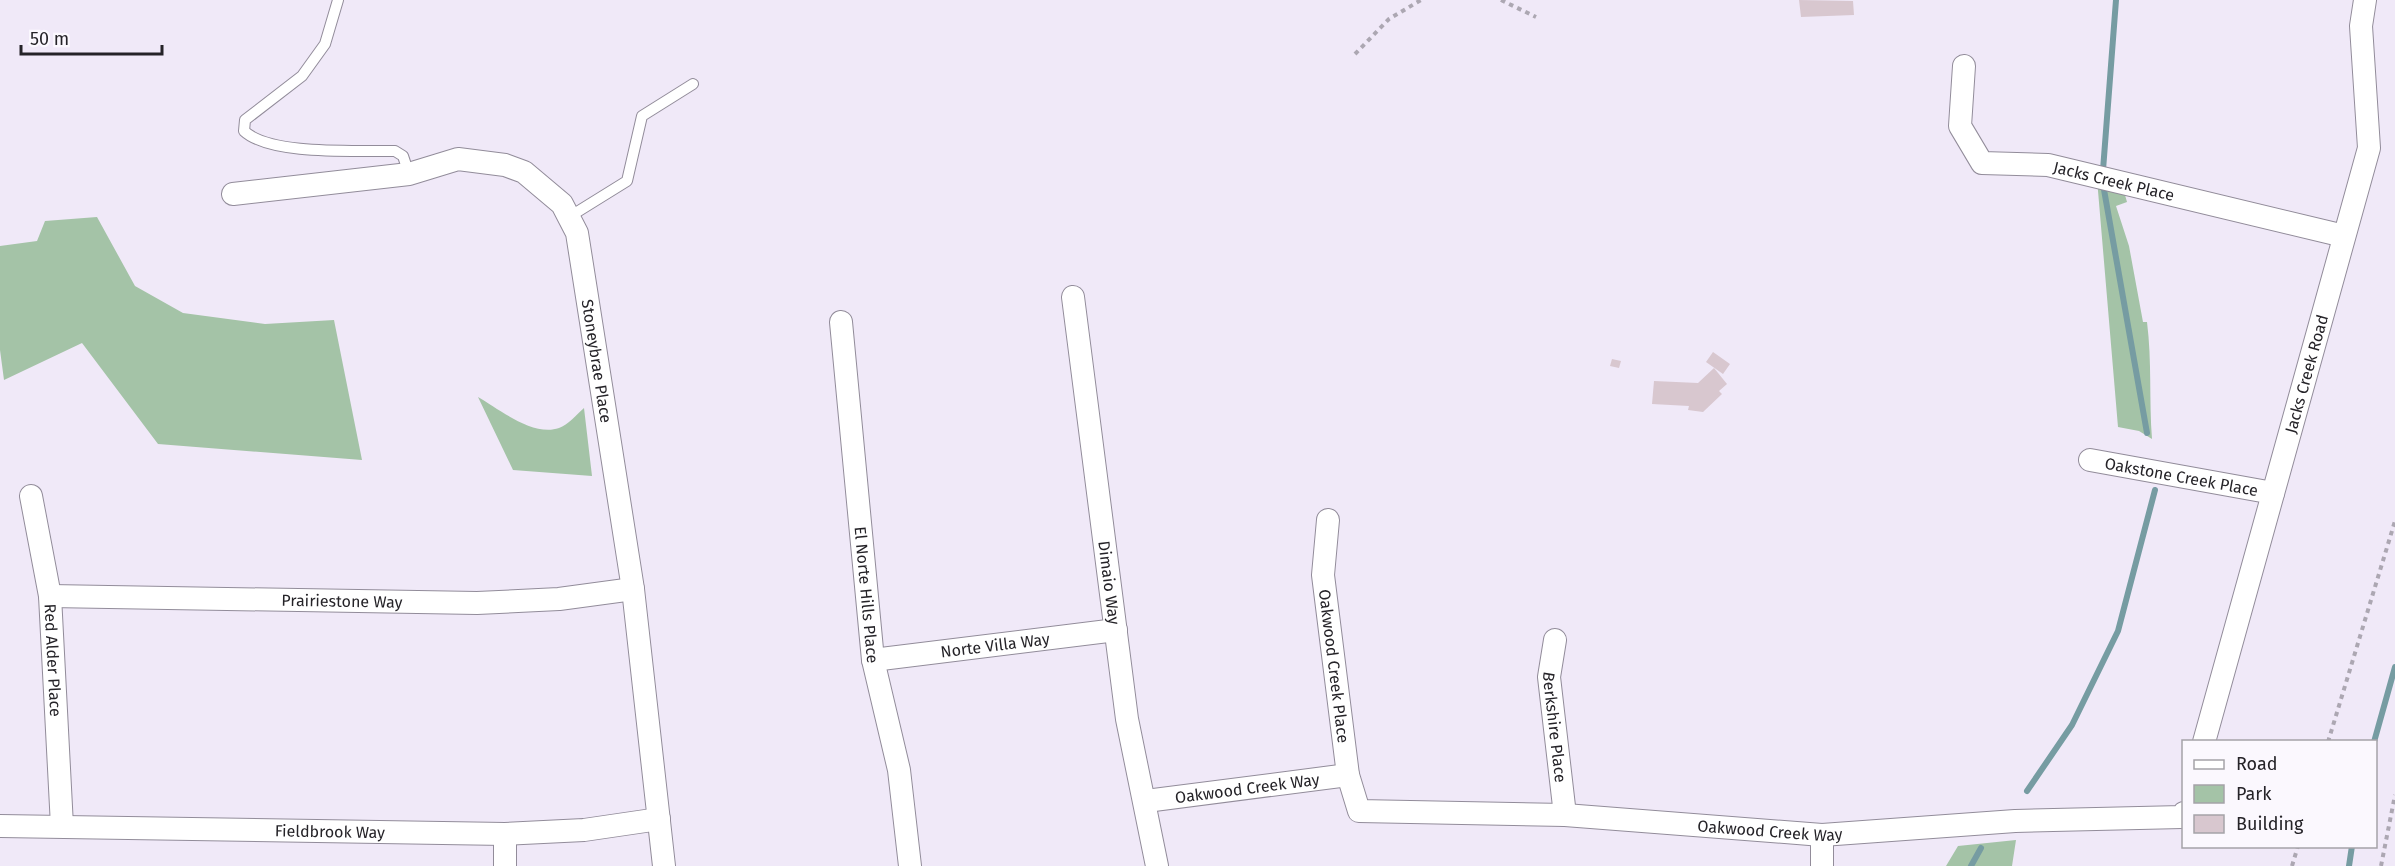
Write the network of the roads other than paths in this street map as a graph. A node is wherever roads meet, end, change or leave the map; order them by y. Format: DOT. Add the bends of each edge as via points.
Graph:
graph roads {
  1 [pos="338,0"];
  2 [pos="2365,0"];
  3 [pos="1964,66"];
  4 [pos="693,84"];
  5 [pos="409,174"];
  6 [pos="233,194"];
  7 [pos="569,217"];
  8 [pos="2344,236"];
  9 [pos="1073,297"];
  10 [pos="841,322"];
  11 [pos="2090,460"];
  12 [pos="2273,493"];
  13 [pos="31,496"];
  14 [pos="1328,520"];
  15 [pos="633,589"];
  16 [pos="50,596"];
  17 [pos="1116,630"];
  18 [pos="1555,640"];
  19 [pos="873,660"];
  20 [pos="2204,740"];
  21 [pos="1348,775"];
  22 [pos="1146,801"];
  23 [pos="1359,811"];
  24 [pos="1565,814"];
  25 [pos="2182,815"];
  26 [pos="659,819"];
  27 [pos="0,826"];
  28 [pos="62,826"];
  29 [pos="505,834"];
  30 [pos="1822,835"];
  31 [pos="505,866"];
  32 [pos="664,866"];
  33 [pos="910,866"];
  34 [pos="1157,866"];
  35 [pos="1822,866"];
  1 -- 5 [label="lane" via="325,44 302,76 244,120 244,131 283,146 395,151 403,156"];
  2 -- 8 [label="street, Jacks Creek Road" via="2361,26 2369,148"];
  3 -- 8 [label="street, Jacks Creek Place" via="1960,126 1982,163 2048,165"];
  4 -- 7 [label="lane" via="642,116 627,181"];
  5 -- 6 [label="street, Stoneybrae Place"];
  5 -- 7 [label="street, Stoneybrae Place" via="458,159 505,165 524,172 562,204"];
  7 -- 15 [label="street, Stoneybrae Place" via="577,233"];
  8 -- 12 [label="street, Jacks Creek Road"];
  9 -- 17 [label="street, Dimaio Way"];
  10 -- 19 [label="street, El Norte Hills Place"];
  11 -- 12 [label="street, Oakstone Creek Place"];
  12 -- 20 [label="street, Jacks Creek Road"];
  13 -- 16 [label="street, Red Alder Place"];
  14 -- 21 [label="street, Oakwood Creek Place" via="1323,575"];
  15 -- 16 [label="street, Prairiestone Way" via="559,599 477,603"];
  15 -- 26 [label="street, Stoneybrae Place"];
  16 -- 28 [label="street, Red Alder Place"];
  17 -- 19 [label="street, Norte Villa Way"];
  17 -- 22 [label="street, Dimaio Way" via="1127,719"];
  18 -- 24 [label="street, Berkshire Place" via="1549,677"];
  19 -- 33 [label="street, El Norte Hills Place" via="899,770"];
  21 -- 22 [label="street, Oakwood Creek Way"];
  21 -- 23 [label="street, Oakwood Creek Place"];
  22 -- 34 [label="street, Dimaio Way"];
  23 -- 24 [label="street, Oakwood Creek Way"];
  24 -- 30 [label="street, Oakwood Creek Way"];
  25 -- 30 [label="street, Oakwood Creek Way" via="2015,821"];
  26 -- 29 [label="street, Fieldbrook Way" via="584,830"];
  26 -- 32 [label="street, Stoneybrae Place"];
  27 -- 28 [label="street, Fieldbrook Way"];
  28 -- 29 [label="street, Fieldbrook Way"];
  29 -- 31 [label="street"];
  30 -- 35 [label="street"];
}
